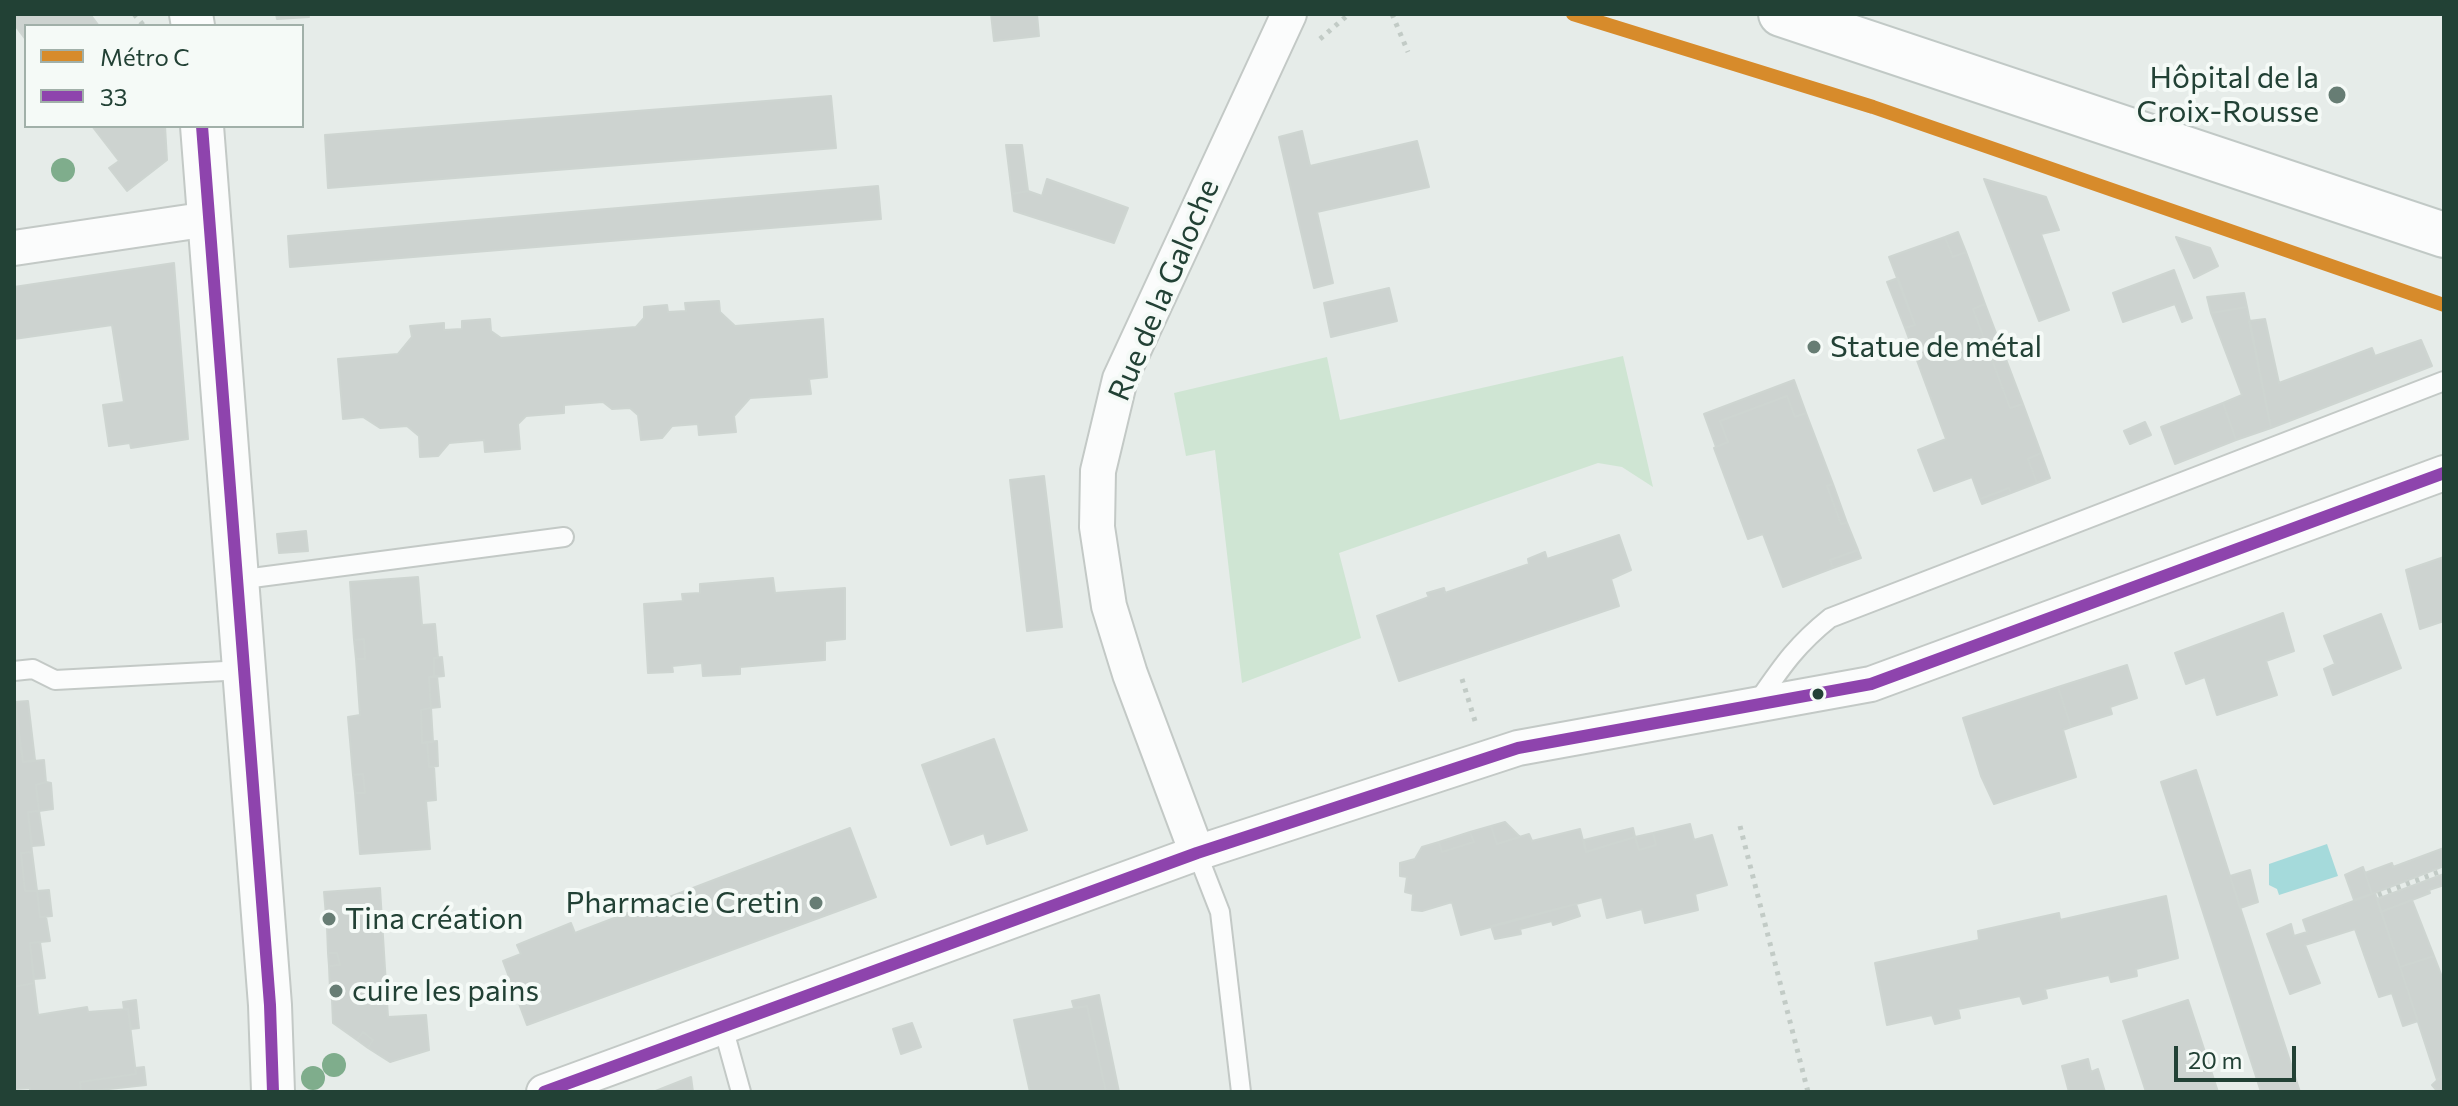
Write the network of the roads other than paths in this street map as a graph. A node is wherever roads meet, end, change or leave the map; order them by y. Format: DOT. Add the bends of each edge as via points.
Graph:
graph roads {
  1 [pos="1289,14"];
  2 [pos="1781,14"];
  3 [pos="202,128"];
  4 [pos="209,219"];
  5 [pos="2444,235"];
  6 [pos="14,248"];
  7 [pos="2444,381"];
  8 [pos="2444,473"];
  9 [pos="564,537"];
  10 [pos="237,580"];
  11 [pos="244,670"];
  12 [pos="14,671"];
  13 [pos="1755,705"];
  14 [pos="1197,853"];
  15 [pos="723,1027"];
  16 [pos="273,1092"];
  17 [pos="544,1092"];
  18 [pos="741,1092"];
  19 [pos="1241,1092"];
  1 -- 14 [label="street, Rue de la Galoche" via="1120,379 1098,471 1097,527 1109,606"];
  2 -- 5 [label="main road"];
  3 -- 4 [label="street"];
  4 -- 6 [label="street"];
  4 -- 10 [label="street"];
  7 -- 13 [label="lane" via="1830,618 1802,641"];
  8 -- 13 [label="street" via="1871,684"];
  9 -- 10 [label="lane"];
  10 -- 11 [label="street"];
  11 -- 12 [label="lane" via="55,680 33,669"];
  11 -- 16 [label="street"];
  13 -- 14 [label="street" via="1518,748"];
  14 -- 15 [label="street"];
  14 -- 19 [label="lane" via="1220,912"];
  15 -- 17 [label="street"];
  15 -- 18 [label="lane"];
}
